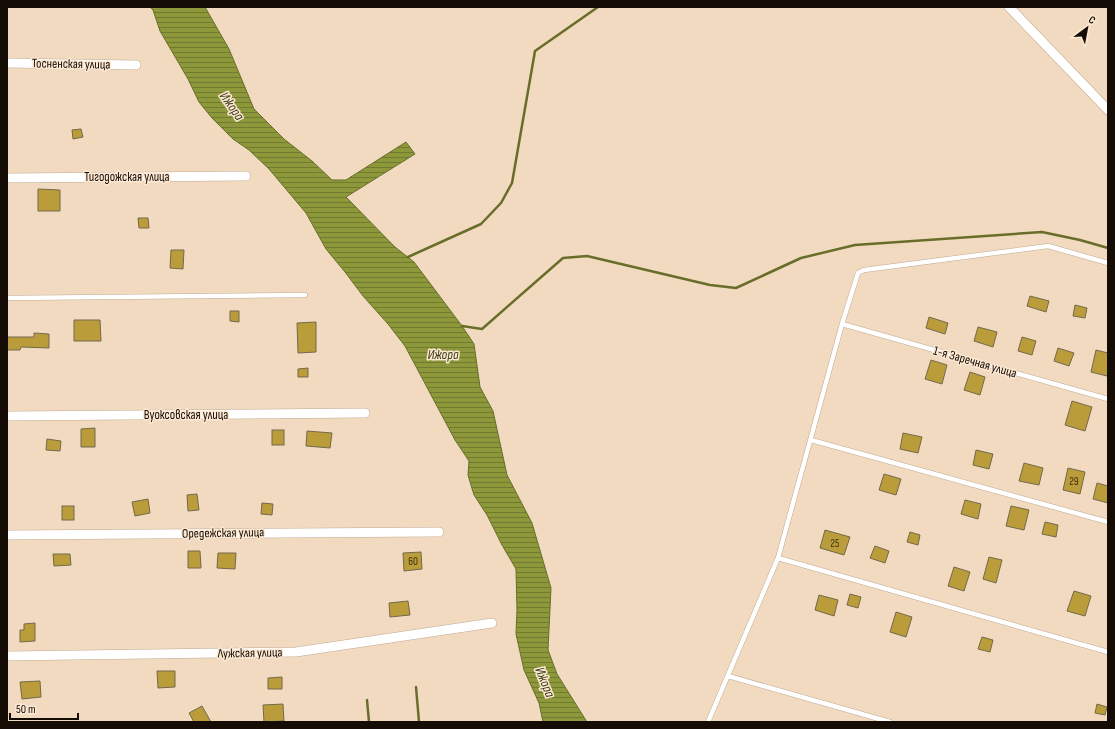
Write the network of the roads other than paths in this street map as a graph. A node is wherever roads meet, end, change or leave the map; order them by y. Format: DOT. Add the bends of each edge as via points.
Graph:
graph roads {
  1 [pos="1009,7"];
  2 [pos="7,63"];
  3 [pos="136,65"];
  4 [pos="1108,110"];
  5 [pos="246,176"];
  6 [pos="7,178"];
  7 [pos="1108,263"];
  8 [pos="305,295"];
  9 [pos="7,298"];
  10 [pos="842,324"];
  11 [pos="1108,399"];
  12 [pos="365,413"];
  13 [pos="7,416"];
  14 [pos="811,440"];
  15 [pos="1108,522"];
  16 [pos="439,532"];
  17 [pos="7,535"];
  18 [pos="778,558"];
  19 [pos="492,624"];
  20 [pos="1108,652"];
  21 [pos="7,656"];
  22 [pos="728,676"];
  23 [pos="708,722"];
  24 [pos="890,722"];
  1 -- 4 [label="street"];
  2 -- 3 [label="street, Тосненская улица"];
  5 -- 6 [label="street, Тигодожская улица"];
  7 -- 10 [label="lane" via="1048,246 864,270 858,273"];
  8 -- 9 [label="lane"];
  10 -- 11 [label="lane, 1-я Заречная улица"];
  10 -- 14 [label="lane"];
  12 -- 13 [label="street, Вуоксовская улица"];
  14 -- 15 [label="lane"];
  14 -- 18 [label="lane"];
  16 -- 17 [label="street, Оредежская улица"];
  18 -- 20 [label="lane"];
  18 -- 22 [label="lane"];
  19 -- 21 [label="street, Лужская улица" via="296,652"];
  22 -- 23 [label="lane"];
  22 -- 24 [label="lane"];
}
